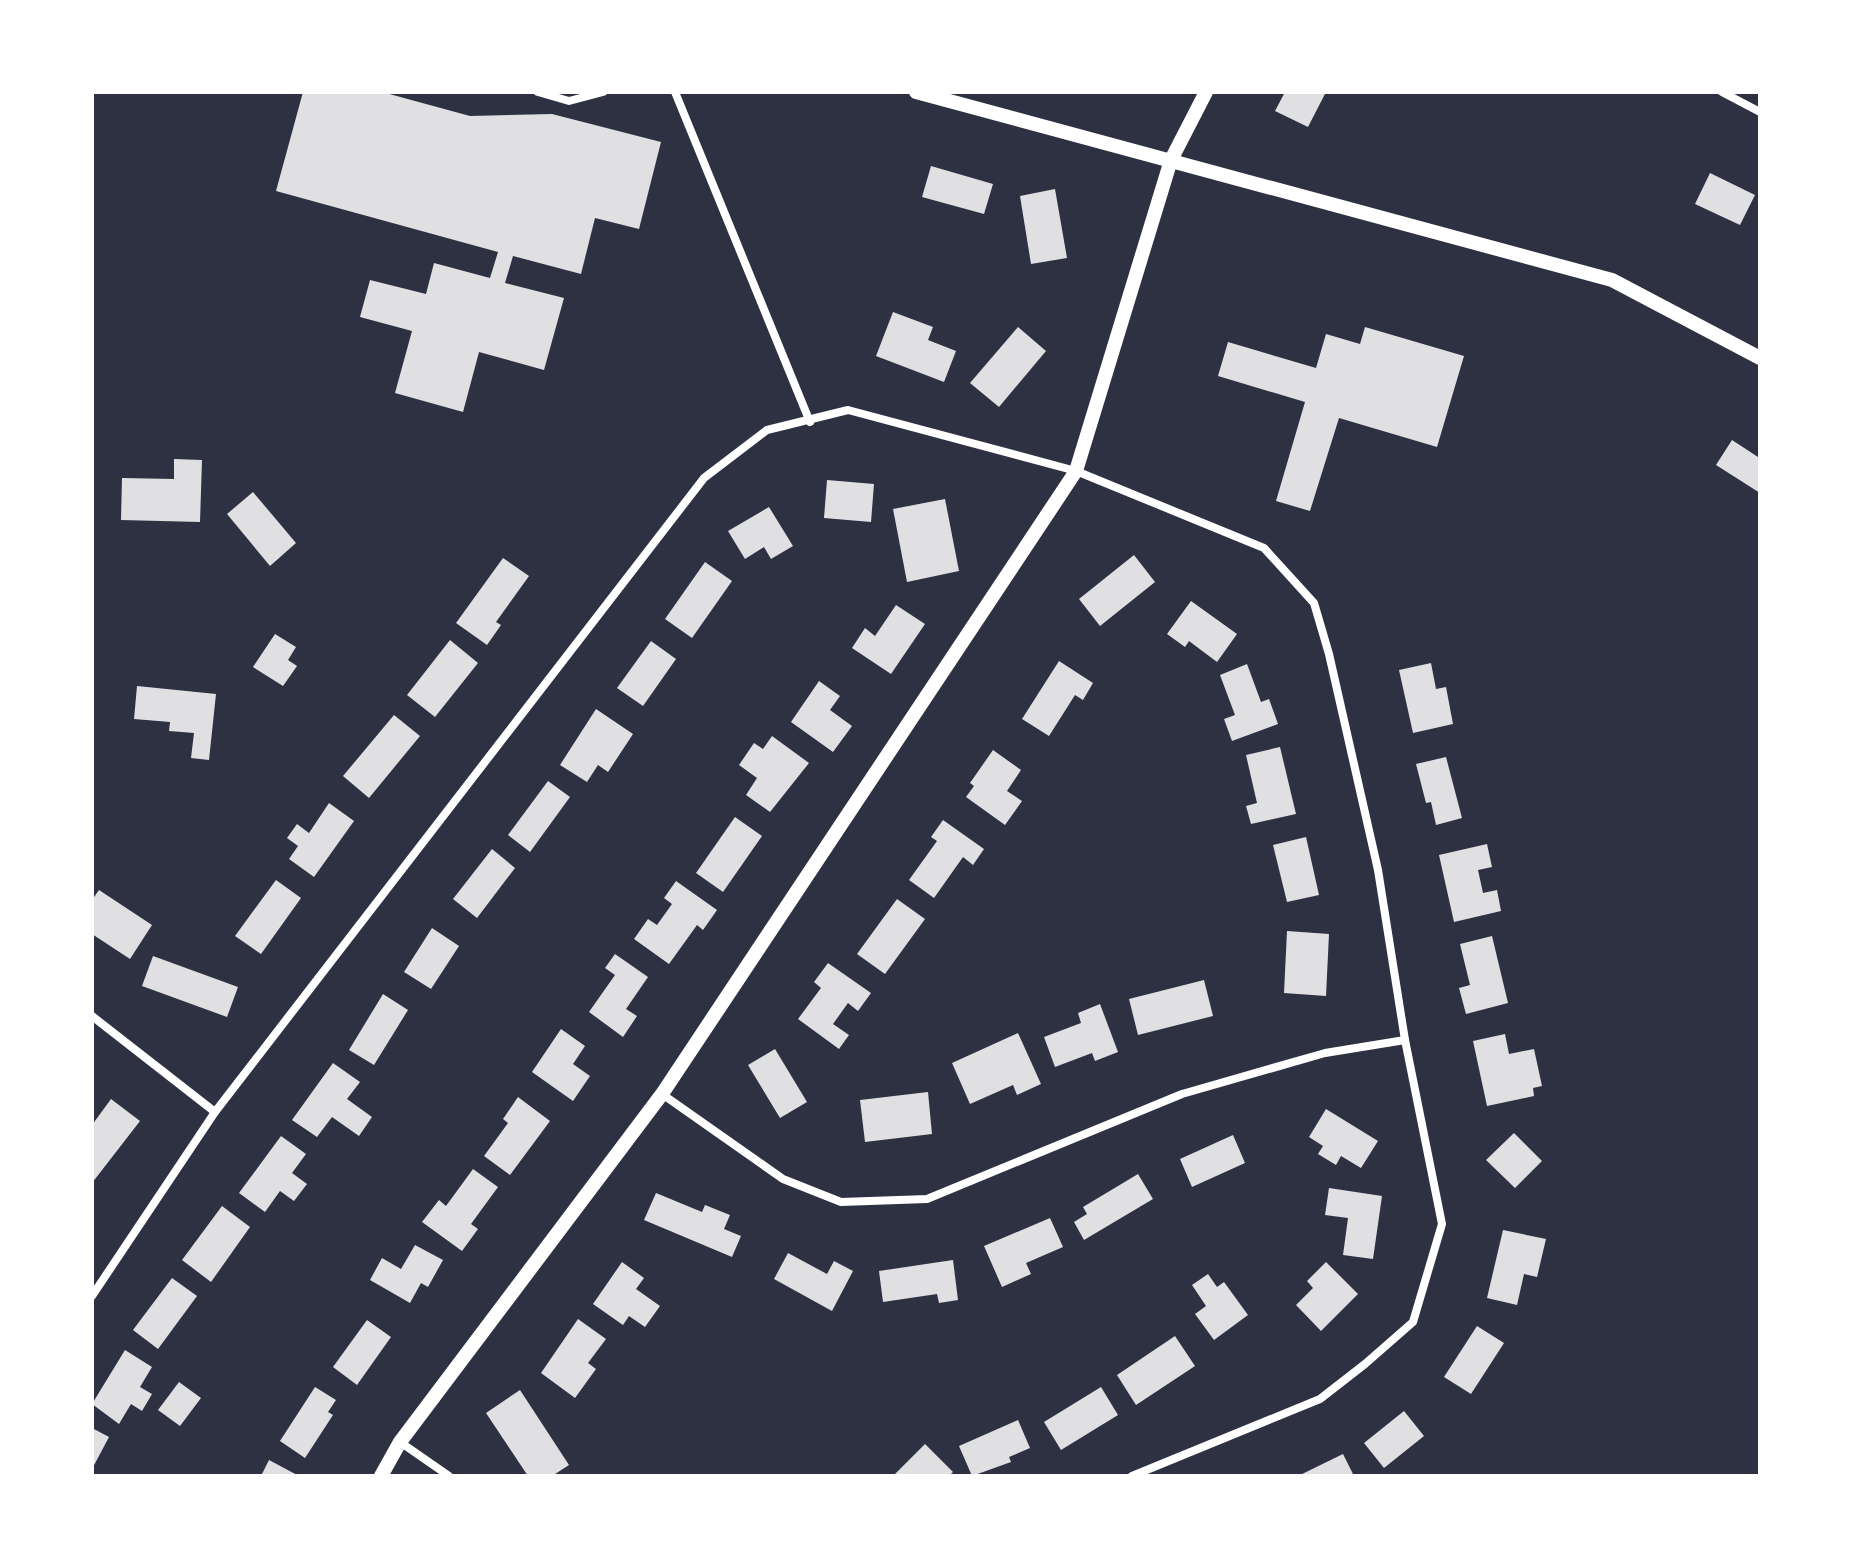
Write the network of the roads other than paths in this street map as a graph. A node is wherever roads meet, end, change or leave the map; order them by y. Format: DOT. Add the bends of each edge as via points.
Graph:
graph roads {
  1 [pos="538,92"];
  2 [pos="603,92"];
  3 [pos="675,92"];
  4 [pos="916,92"];
  5 [pos="1206,92"];
  6 [pos="1722,92"];
  7 [pos="1760,112"];
  8 [pos="1171,160"];
  9 [pos="1760,358"];
  10 [pos="810,422"];
  11 [pos="1076,471"];
  12 [pos="92,1016"];
  13 [pos="1405,1040"];
  14 [pos="662,1094"];
  15 [pos="215,1112"];
  16 [pos="92,1296"];
  17 [pos="400,1442"];
  18 [pos="381,1476"];
  19 [pos="449,1476"];
  20 [pos="1132,1476"];
  1 -- 2 [label="street" via="569,101"];
  3 -- 10 [label="street"];
  4 -- 8 [label="street"];
  5 -- 8 [label="street"];
  6 -- 7 [label="street"];
  8 -- 9 [label="street" via="1612,280"];
  8 -- 11 [label="street"];
  10 -- 11 [label="street" via="848,410"];
  10 -- 15 [label="street" via="767,430 704,478"];
  11 -- 13 [label="street" via="1264,548 1314,603 1378,870"];
  11 -- 14 [label="street"];
  12 -- 15 [label="street"];
  13 -- 14 [label="street" via="1325,1053 1182,1094 927,1199 841,1202 783,1179"];
  13 -- 20 [label="street" via="1442,1224 1413,1322 1320,1399"];
  14 -- 17 [label="street"];
  15 -- 16 [label="street"];
  17 -- 18 [label="street"];
  17 -- 19 [label="street"];
}
